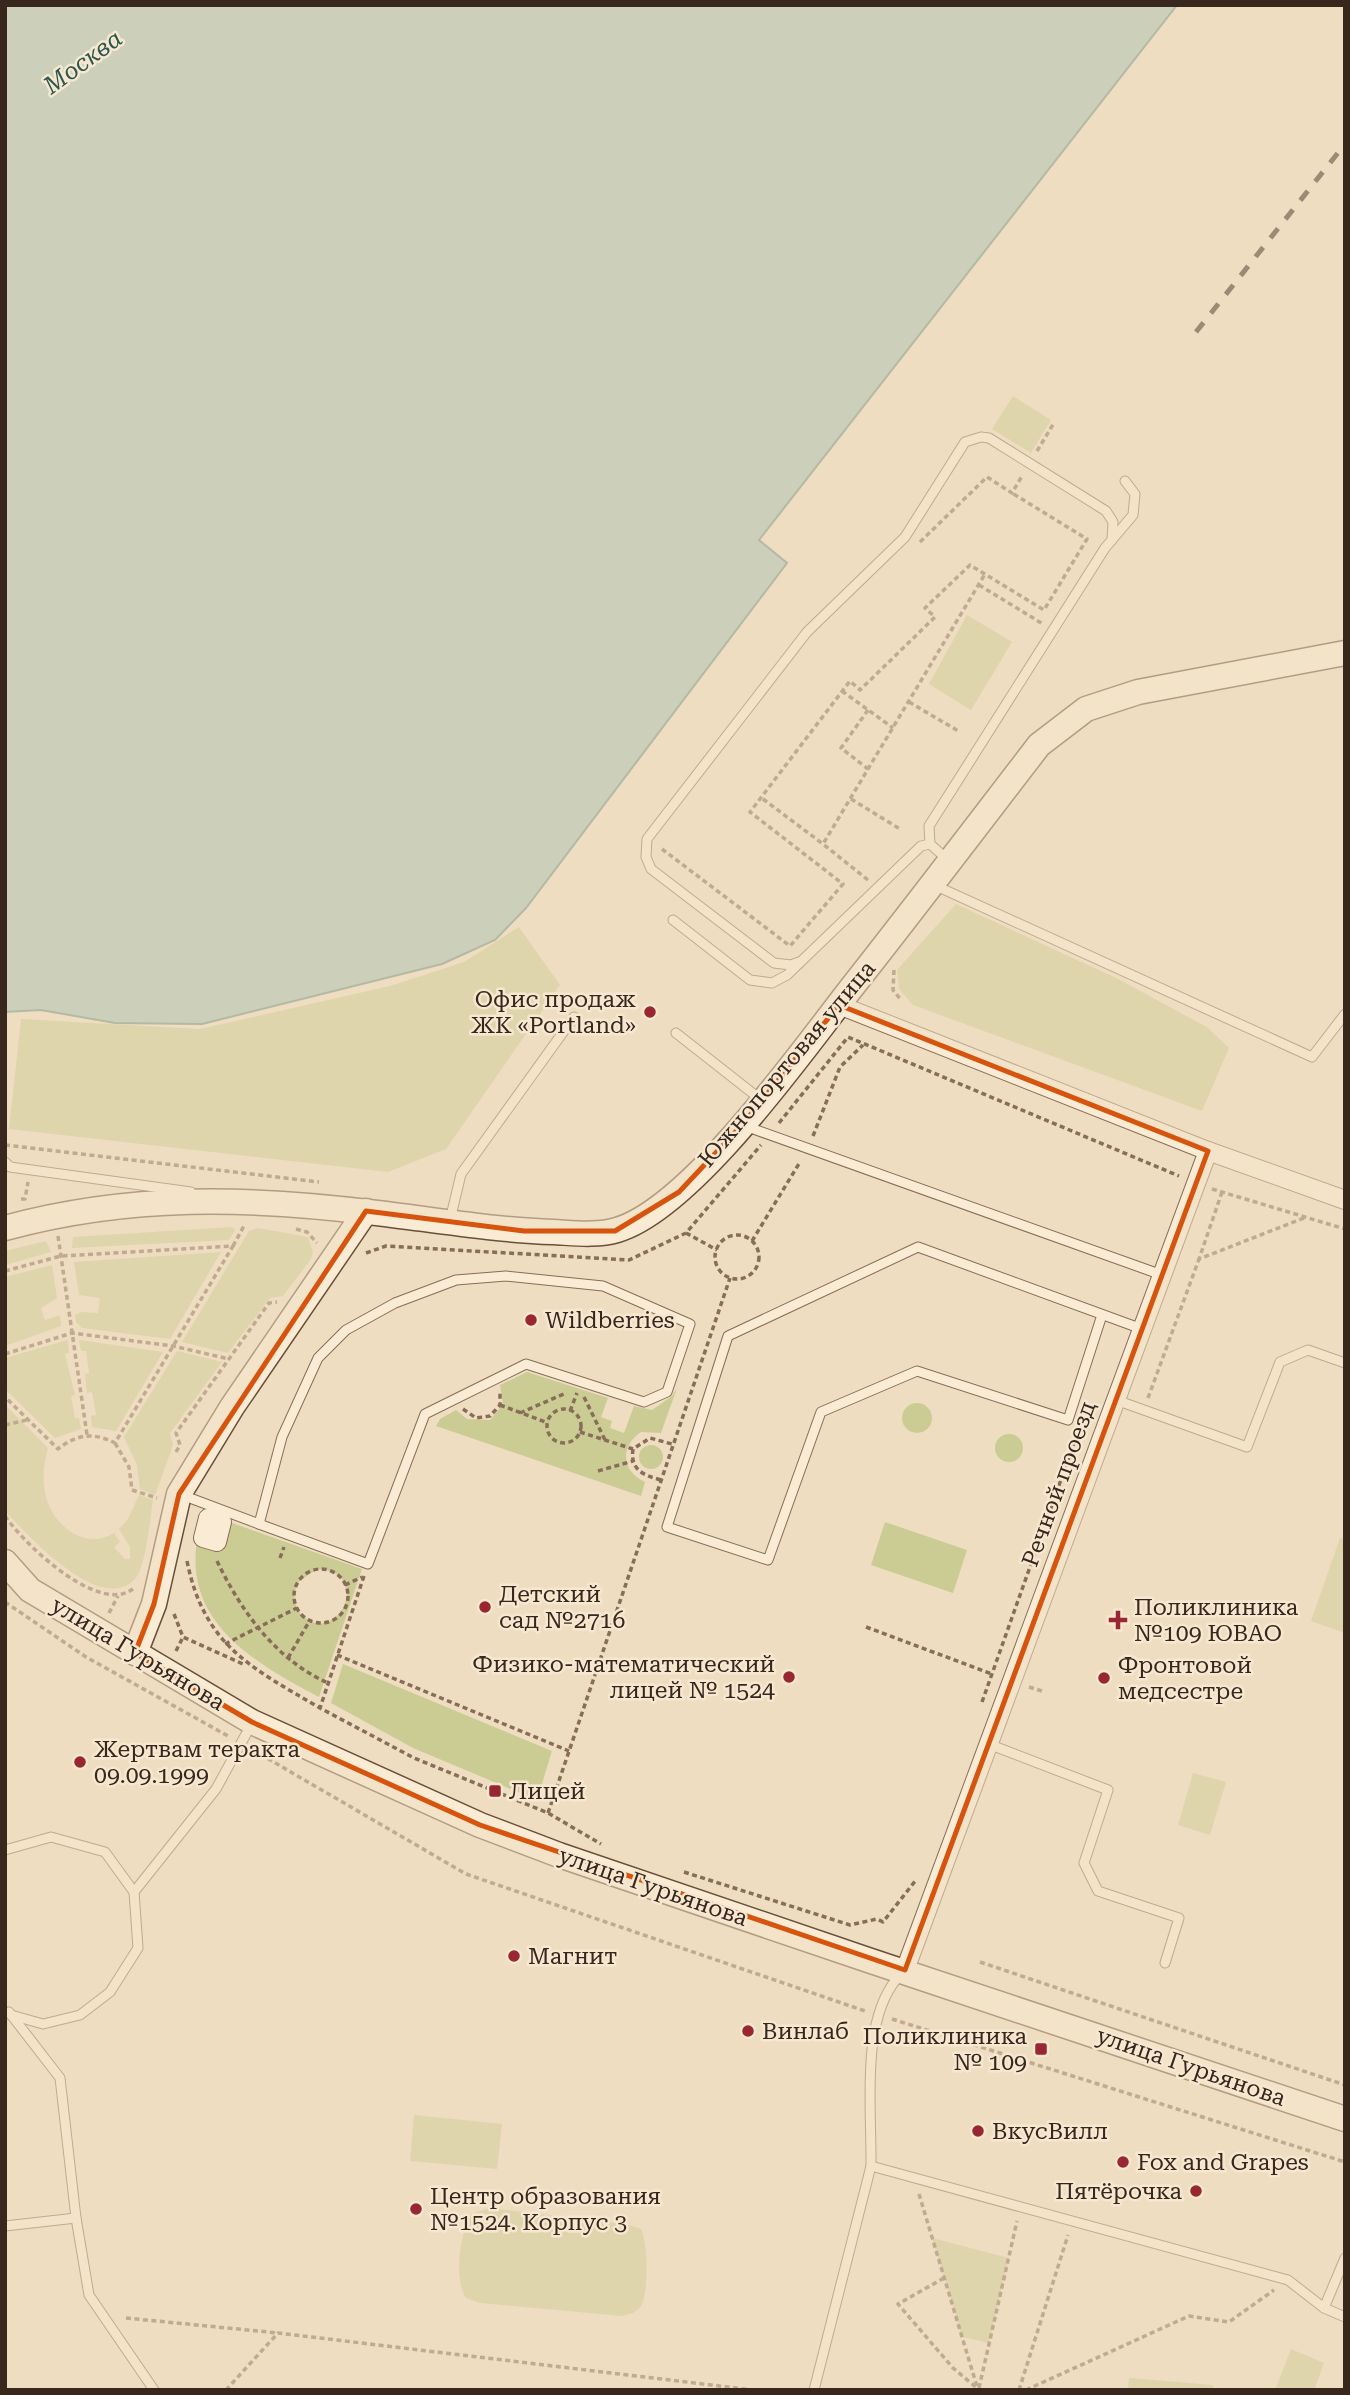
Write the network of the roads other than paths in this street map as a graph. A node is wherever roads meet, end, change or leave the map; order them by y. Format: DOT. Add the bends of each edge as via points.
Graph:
graph roads {
  1 [pos="1125,481"];
  2 [pos="1112,540"];
  3 [pos="1345,653"];
  4 [pos="930,844"];
  5 [pos="950,862"];
  6 [pos="933,885"];
  7 [pos="673,920"];
  8 [pos="799,962"];
  9 [pos="839,1005"];
  10 [pos="1345,1014"];
  11 [pos="574,1017"];
  12 [pos="676,1033"];
  13 [pos="762,1101"];
  14 [pos="742,1125"];
  15 [pos="1208,1151"];
  16 [pos="5,1162"];
  17 [pos="1345,1200"];
  18 [pos="276,1203"];
  19 [pos="366,1211"];
  20 [pos="449,1222"];
  21 [pos="5,1228"];
  22 [pos="1162,1275"];
  23 [pos="1102,1315"];
  24 [pos="1142,1329"];
  25 [pos="1345,1363"];
  26 [pos="1116,1400"];
  27 [pos="165,1493"];
  28 [pos="259,1524"];
  29 [pos="5,1562"];
  30 [pos="135,1653"];
  31 [pos="247,1733"];
  32 [pos="991,1745"];
  33 [pos="5,1850"];
  34 [pos="134,1892"];
  35 [pos="1165,1963"];
  36 [pos="905,1970"];
  37 [pos="7,2010"];
  38 [pos="1345,2119"];
  39 [pos="871,2166"];
  40 [pos="76,2218"];
  41 [pos="5,2226"];
  42 [pos="1345,2258"];
  43 [pos="1324,2308"];
  44 [pos="1345,2317"];
  45 [pos="154,2390"];
  46 [pos="814,2390"];
  1 -- 2 [label="lane" via="1135,494 1136,507"];
  2 -- 4 [label="lane" via="929,826"];
  2 -- 8 [label="lane" via="1113,522 1106,511 989,438 965,442 905,537 807,632 647,839 651,869 774,962"];
  3 -- 5 [label="main road, Южнопортовая улица" via="1139,692 1086,709 1039,745"];
  4 -- 5 [label="lane"];
  4 -- 8 [label="lane" via="921,846"];
  5 -- 6 [label="main road, Южнопортовая улица"];
  6 -- 9 [label="main road, Южнопортовая улица"];
  6 -- 10 [label="lane" via="1312,1058"];
  7 -- 8 [label="lane" via="756,982 781,980"];
  9 -- 13 [label="main road, Южнопортовая улица"];
  9 -- 15 [label="street"];
  11 -- 20 [label="lane" via="461,1174"];
  12 -- 13 [label="lane"];
  13 -- 14 [label="main road, Южнопортовая улица"];
  14 -- 20 [label="main road, Южнопортовая улица" via="679,1192 615,1231 524,1231"];
  14 -- 22 [label="lane"];
  15 -- 17 [label="street"];
  15 -- 22 [label="street, Речной проезд"];
  16 -- 18 [label="lane" via="9,1167"];
  18 -- 19 [label="main road, Южнопортовая улица"];
  18 -- 21 [label="main road, Южнопортовая улица" via="146,1201 63,1212"];
  19 -- 20 [label="main road, Южнопортовая улица"];
  19 -- 27 [label="main road" via="232,1407"];
  22 -- 24 [label="street, Речной проезд"];
  23 -- 23 [label="lane" via="1068,1420 917,1371 821,1412 768,1560 667,1527 728,1336 918,1247"];
  23 -- 24 [label="lane"];
  24 -- 26 [label="street, Речной проезд"];
  25 -- 26 [label="lane" via="1308,1349 1280,1362 1247,1447"];
  26 -- 32 [label="street, Речной проезд"];
  27 -- 28 [label="lane"];
  27 -- 30 [label="main road" via="154,1604"];
  28 -- 28 [label="lane" via="282,1437 318,1358 346,1329 395,1303 456,1280 506,1276 603,1286 691,1324 667,1392 644,1402 526,1363 425,1414 368,1564"];
  29 -- 30 [label="main road, улица Гурьянова" via="30,1590"];
  30 -- 31 [label="main road, улица Гурьянова"];
  31 -- 34 [label="lane" via="215,1789"];
  31 -- 36 [label="main road, улица Гурьянова" via="559,1855"];
  32 -- 35 [label="lane" via="1108,1790 1084,1863 1098,1891 1179,1918"];
  32 -- 36 [label="street, Речной проезд"];
  33 -- 34 [label="lane" via="51,1837 105,1852"];
  34 -- 37 [label="lane" via="138,1948 110,1992 80,2015 43,2024"];
  36 -- 38 [label="main road, улица Гурьянова"];
  36 -- 39 [label="lane" via="892,1983 871,2037"];
  37 -- 40 [label="lane" via="60,2078"];
  39 -- 43 [label="lane" via="1288,2280"];
  39 -- 46 [label="lane"];
  40 -- 41 [label="lane"];
  40 -- 45 [label="lane" via="89,2295"];
  42 -- 43 [label="lane"];
  43 -- 44 [label="lane"];
}
